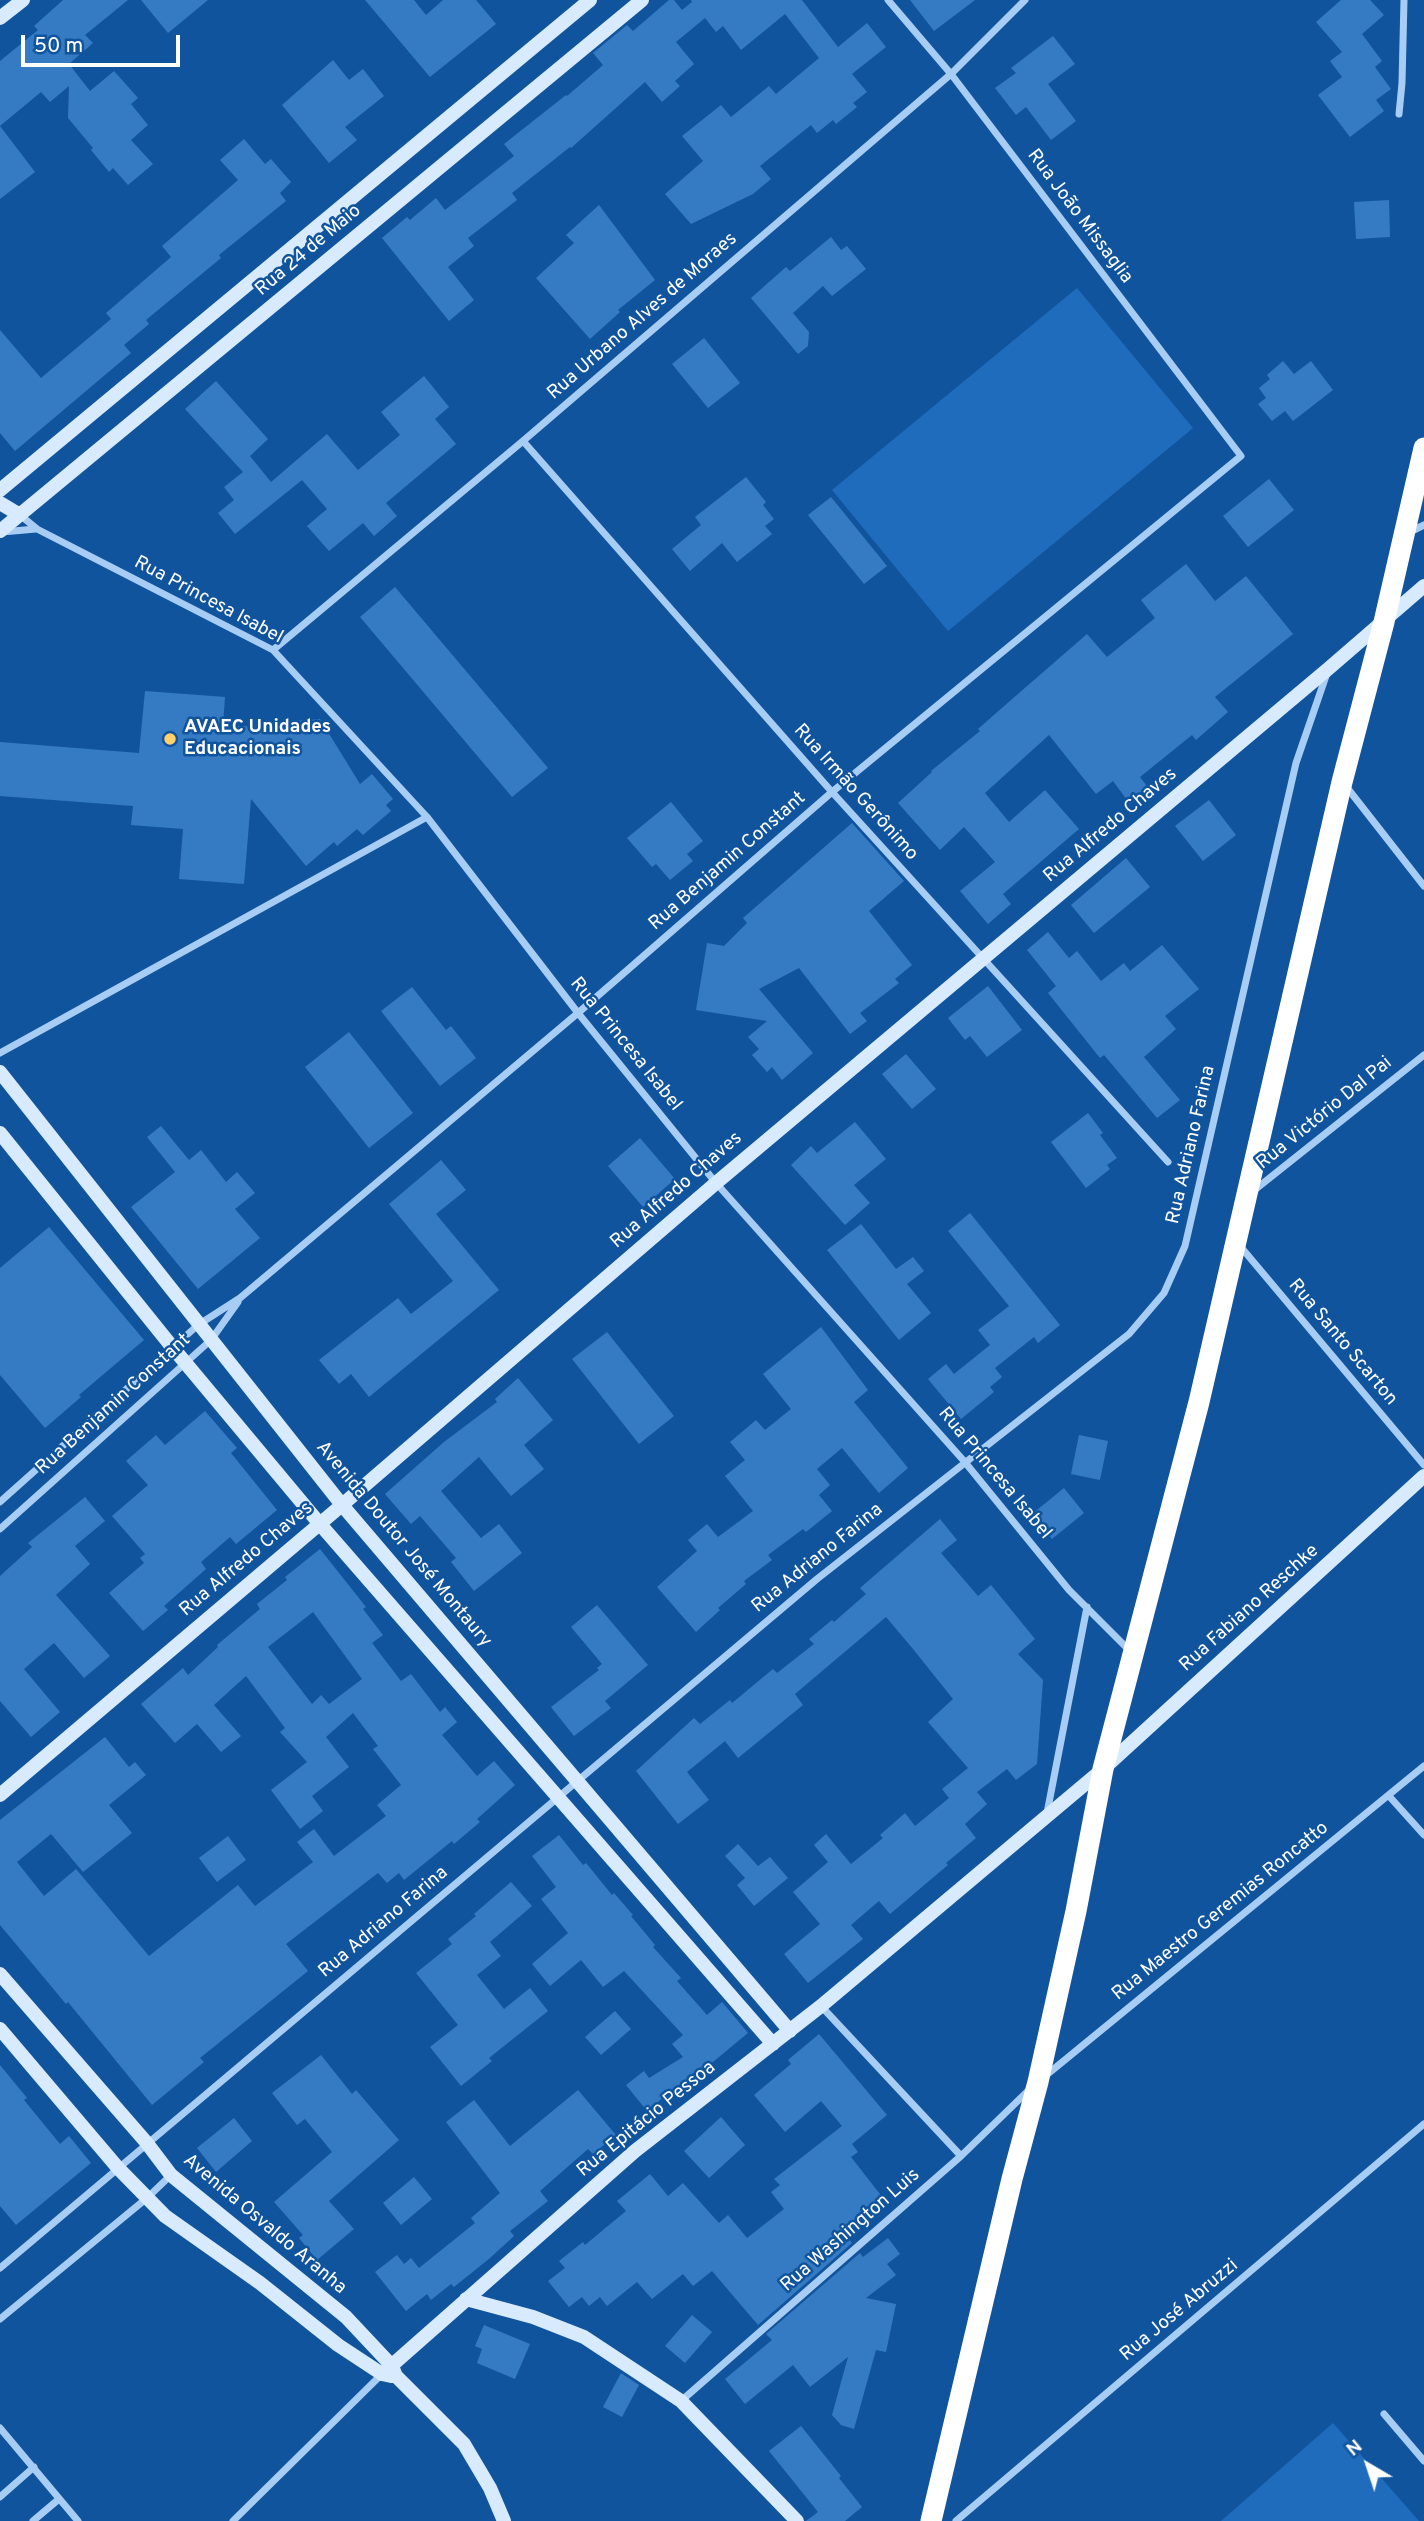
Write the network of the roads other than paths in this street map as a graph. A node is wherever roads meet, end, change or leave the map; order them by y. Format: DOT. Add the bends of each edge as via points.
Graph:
graph roads {
  1 [pos="23,0"];
  2 [pos="590,0"];
  3 [pos="642,0"];
  4 [pos="888,0"];
  5 [pos="1025,0"];
  6 [pos="1404,0"];
  7 [pos="0,18"];
  8 [pos="951,74"];
  9 [pos="1399,114"];
  10 [pos="523,441"];
  11 [pos="1424,448"];
  12 [pos="1241,456"];
  13 [pos="0,489"];
  14 [pos="0,502"];
  15 [pos="20,515"];
  16 [pos="1424,525"];
  17 [pos="37,529"];
  18 [pos="0,532"];
  19 [pos="1404,534"];
  20 [pos="1424,586"];
  21 [pos="1384,622"];
  22 [pos="273,650"];
  23 [pos="1328,669"];
  24 [pos="1342,782"];
  25 [pos="832,792"];
  26 [pos="427,817"];
  27 [pos="1424,886"];
  28 [pos="984,957"];
  29 [pos="578,1013"];
  30 [pos="0,1053"];
  31 [pos="1424,1055"];
  32 [pos="0,1072"];
  33 [pos="0,1133"];
  34 [pos="1168,1162"];
  35 [pos="716,1183"];
  36 [pos="1246,1197"];
  37 [pos="1236,1241"];
  38 [pos="240,1298"];
  39 [pos="198,1325"];
  40 [pos="211,1340"];
  41 [pos="173,1348"];
  42 [pos="185,1362"];
  43 [pos="964,1461"];
  44 [pos="1424,1465"];
  45 [pos="1424,1476"];
  46 [pos="0,1502"];
  47 [pos="342,1505"];
  48 [pos="319,1523"];
  49 [pos="0,1529"];
  50 [pos="1087,1608"];
  51 [pos="1133,1654"];
  52 [pos="1424,1766"];
  53 [pos="1103,1769"];
  54 [pos="576,1782"];
  55 [pos="0,1795"];
  56 [pos="1389,1796"];
  57 [pos="558,1798"];
  58 [pos="1046,1816"];
  59 [pos="1424,1835"];
  60 [pos="0,1974"];
  61 [pos="821,2006"];
  62 [pos="0,2029"];
  63 [pos="790,2031"];
  64 [pos="773,2044"];
  65 [pos="1038,2082"];
  66 [pos="1424,2124"];
  67 [pos="146,2142"];
  68 [pos="961,2156"];
  69 [pos="118,2168"];
  70 [pos="171,2175"];
  71 [pos="147,2198"];
  72 [pos="0,2268"];
  73 [pos="466,2299"];
  74 [pos="0,2319"];
  75 [pos="390,2372"];
  76 [pos="681,2401"];
  77 [pos="1384,2414"];
  78 [pos="0,2428"];
  79 [pos="1424,2461"];
  80 [pos="34,2468"];
  81 [pos="0,2497"];
  82 [pos="59,2499"];
  83 [pos="33,2521"];
  84 [pos="78,2521"];
  85 [pos="233,2521"];
  86 [pos="504,2521"];
  87 [pos="797,2521"];
  88 [pos="931,2521"];
  89 [pos="956,2521"];
  1 -- 7 [label="street"];
  2 -- 13 [label="street, Rua 24 de Maio"];
  3 -- 15 [label="street, Rua 24 de Maio"];
  4 -- 8 [label="street, Rua João Missaglia"];
  5 -- 8 [label="street, Rua Urbano Alves de Moraes"];
  6 -- 9 [label="street"];
  8 -- 10 [label="street, Rua Urbano Alves de Moraes"];
  8 -- 12 [label="street, Rua João Missaglia"];
  10 -- 22 [label="street, Rua Urbano Alves de Moraes"];
  10 -- 25 [label="street, Rua Irmão Gerônimo"];
  11 -- 19 [label="highway"];
  12 -- 25 [label="street, Rua Benjamin Constant"];
  14 -- 15 [label="street"];
  15 -- 17 [label="street, Rua Princesa Isabel"];
  15 -- 18 [label="street, Rua 24 de Maio"];
  16 -- 19 [label="street"];
  17 -- 18 [label="street"];
  17 -- 22 [label="street, Rua Princesa Isabel"];
  19 -- 21 [label="highway"];
  20 -- 21 [label="street, Rua Alfredo Chaves"];
  21 -- 23 [label="street, Rua Alfredo Chaves"];
  21 -- 24 [label="highway"];
  22 -- 26 [label="street, Rua Princesa Isabel"];
  23 -- 28 [label="street, Rua Alfredo Chaves"];
  23 -- 43 [label="street, Rua Adriano Farina" via="1296,763 1185,1246 1164,1293 1129,1334"];
  24 -- 27 [label="street"];
  24 -- 36 [label="highway"];
  25 -- 28 [label="street, Rua Irmão Gerônimo"];
  25 -- 29 [label="street, Rua Benjamin Constant"];
  26 -- 29 [label="street, Rua Princesa Isabel"];
  26 -- 30 [label="street"];
  28 -- 34 [label="street, Rua Irmão Gerônimo"];
  28 -- 35 [label="street, Rua Alfredo Chaves"];
  29 -- 35 [label="street, Rua Princesa Isabel"];
  29 -- 38 [label="street, Rua Benjamin Constant"];
  31 -- 36 [label="street, Rua Victório Dal Pai"];
  32 -- 39 [label="street, Avenida Doutor José Montaury"];
  33 -- 41 [label="street"];
  35 -- 43 [label="street, Rua Princesa Isabel"];
  35 -- 47 [label="street, Rua Alfredo Chaves"];
  36 -- 37 [label="highway"];
  37 -- 44 [label="street, Rua Santo Scarton"];
  37 -- 51 [label="highway"];
  38 -- 39 [label="street, Rua Benjamin Constant"];
  38 -- 40 [label="street, Rua Benjamin Constant"];
  39 -- 40 [label="street, Avenida Doutor José Montaury"];
  39 -- 41 [label="street, Rua Benjamin Constant"];
  40 -- 42 [label="street, Rua Benjamin Constant"];
  40 -- 47 [label="street, Avenida Doutor José Montaury"];
  41 -- 42 [label="street"];
  41 -- 46 [label="street, Rua Benjamin Constant"];
  42 -- 48 [label="street"];
  42 -- 49 [label="street, Rua Benjamin Constant"];
  43 -- 50 [label="street, Rua Princesa Isabel"];
  43 -- 54 [label="street, Rua Adriano Farina"];
  45 -- 53 [label="street, Rua Fabiano Reschke"];
  47 -- 48 [label="street, Rua Alfredo Chaves"];
  47 -- 54 [label="street, Avenida Doutor José Montaury"];
  48 -- 55 [label="street, Rua Alfredo Chaves"];
  48 -- 57 [label="street"];
  50 -- 51 [label="street, Rua Princesa Isabel"];
  50 -- 58 [label="street"];
  51 -- 53 [label="highway"];
  52 -- 56 [label="street, Rua Maestro Geremias Roncatto"];
  53 -- 58 [label="street, Rua Epitácio Pessoa"];
  53 -- 65 [label="highway"];
  54 -- 57 [label="street, Rua Adriano Farina"];
  54 -- 63 [label="street, Avenida Doutor José Montaury"];
  56 -- 59 [label="street"];
  56 -- 65 [label="street, Rua Maestro Geremias Roncatto"];
  57 -- 64 [label="street"];
  57 -- 67 [label="street, Rua Adriano Farina"];
  58 -- 61 [label="street, Rua Epitácio Pessoa"];
  60 -- 67 [label="street, Avenida Osvaldo Aranha"];
  61 -- 63 [label="street, Rua Epitácio Pessoa"];
  61 -- 68 [label="street"];
  62 -- 69 [label="street, Avenida Osvaldo Aranha"];
  63 -- 64 [label="street, Rua Epitácio Pessoa"];
  64 -- 73 [label="street, Rua Epitácio Pessoa" via="635,2151"];
  65 -- 68 [label="street, Rua Washington Luis"];
  65 -- 88 [label="highway"];
  66 -- 89 [label="street, Rua José Abruzzi"];
  67 -- 69 [label="street, Rua Adriano Farina"];
  67 -- 70 [label="street, Avenida Osvaldo Aranha"];
  68 -- 76 [label="street, Rua Washington Luis"];
  69 -- 71 [label="street, Avenida Osvaldo Aranha"];
  69 -- 72 [label="street, Rua Adriano Farina"];
  70 -- 71 [label="street"];
  70 -- 75 [label="street, Avenida Osvaldo Aranha" via="346,2317"];
  71 -- 74 [label="street"];
  71 -- 75 [label="street, Avenida Osvaldo Aranha" via="338,2345"];
  73 -- 75 [label="street, Rua Epitácio Pessoa"];
  73 -- 76 [label="street" via="584,2337"];
  75 -- 85 [label="street, Rua Epitácio Pessoa"];
  75 -- 86 [label="street, Avenida Osvaldo Aranha" via="464,2444"];
  76 -- 87 [label="street"];
  77 -- 79 [label="street"];
  78 -- 80 [label="street"];
  80 -- 81 [label="street"];
  80 -- 82 [label="street"];
  82 -- 83 [label="street"];
  82 -- 84 [label="street"];
}
